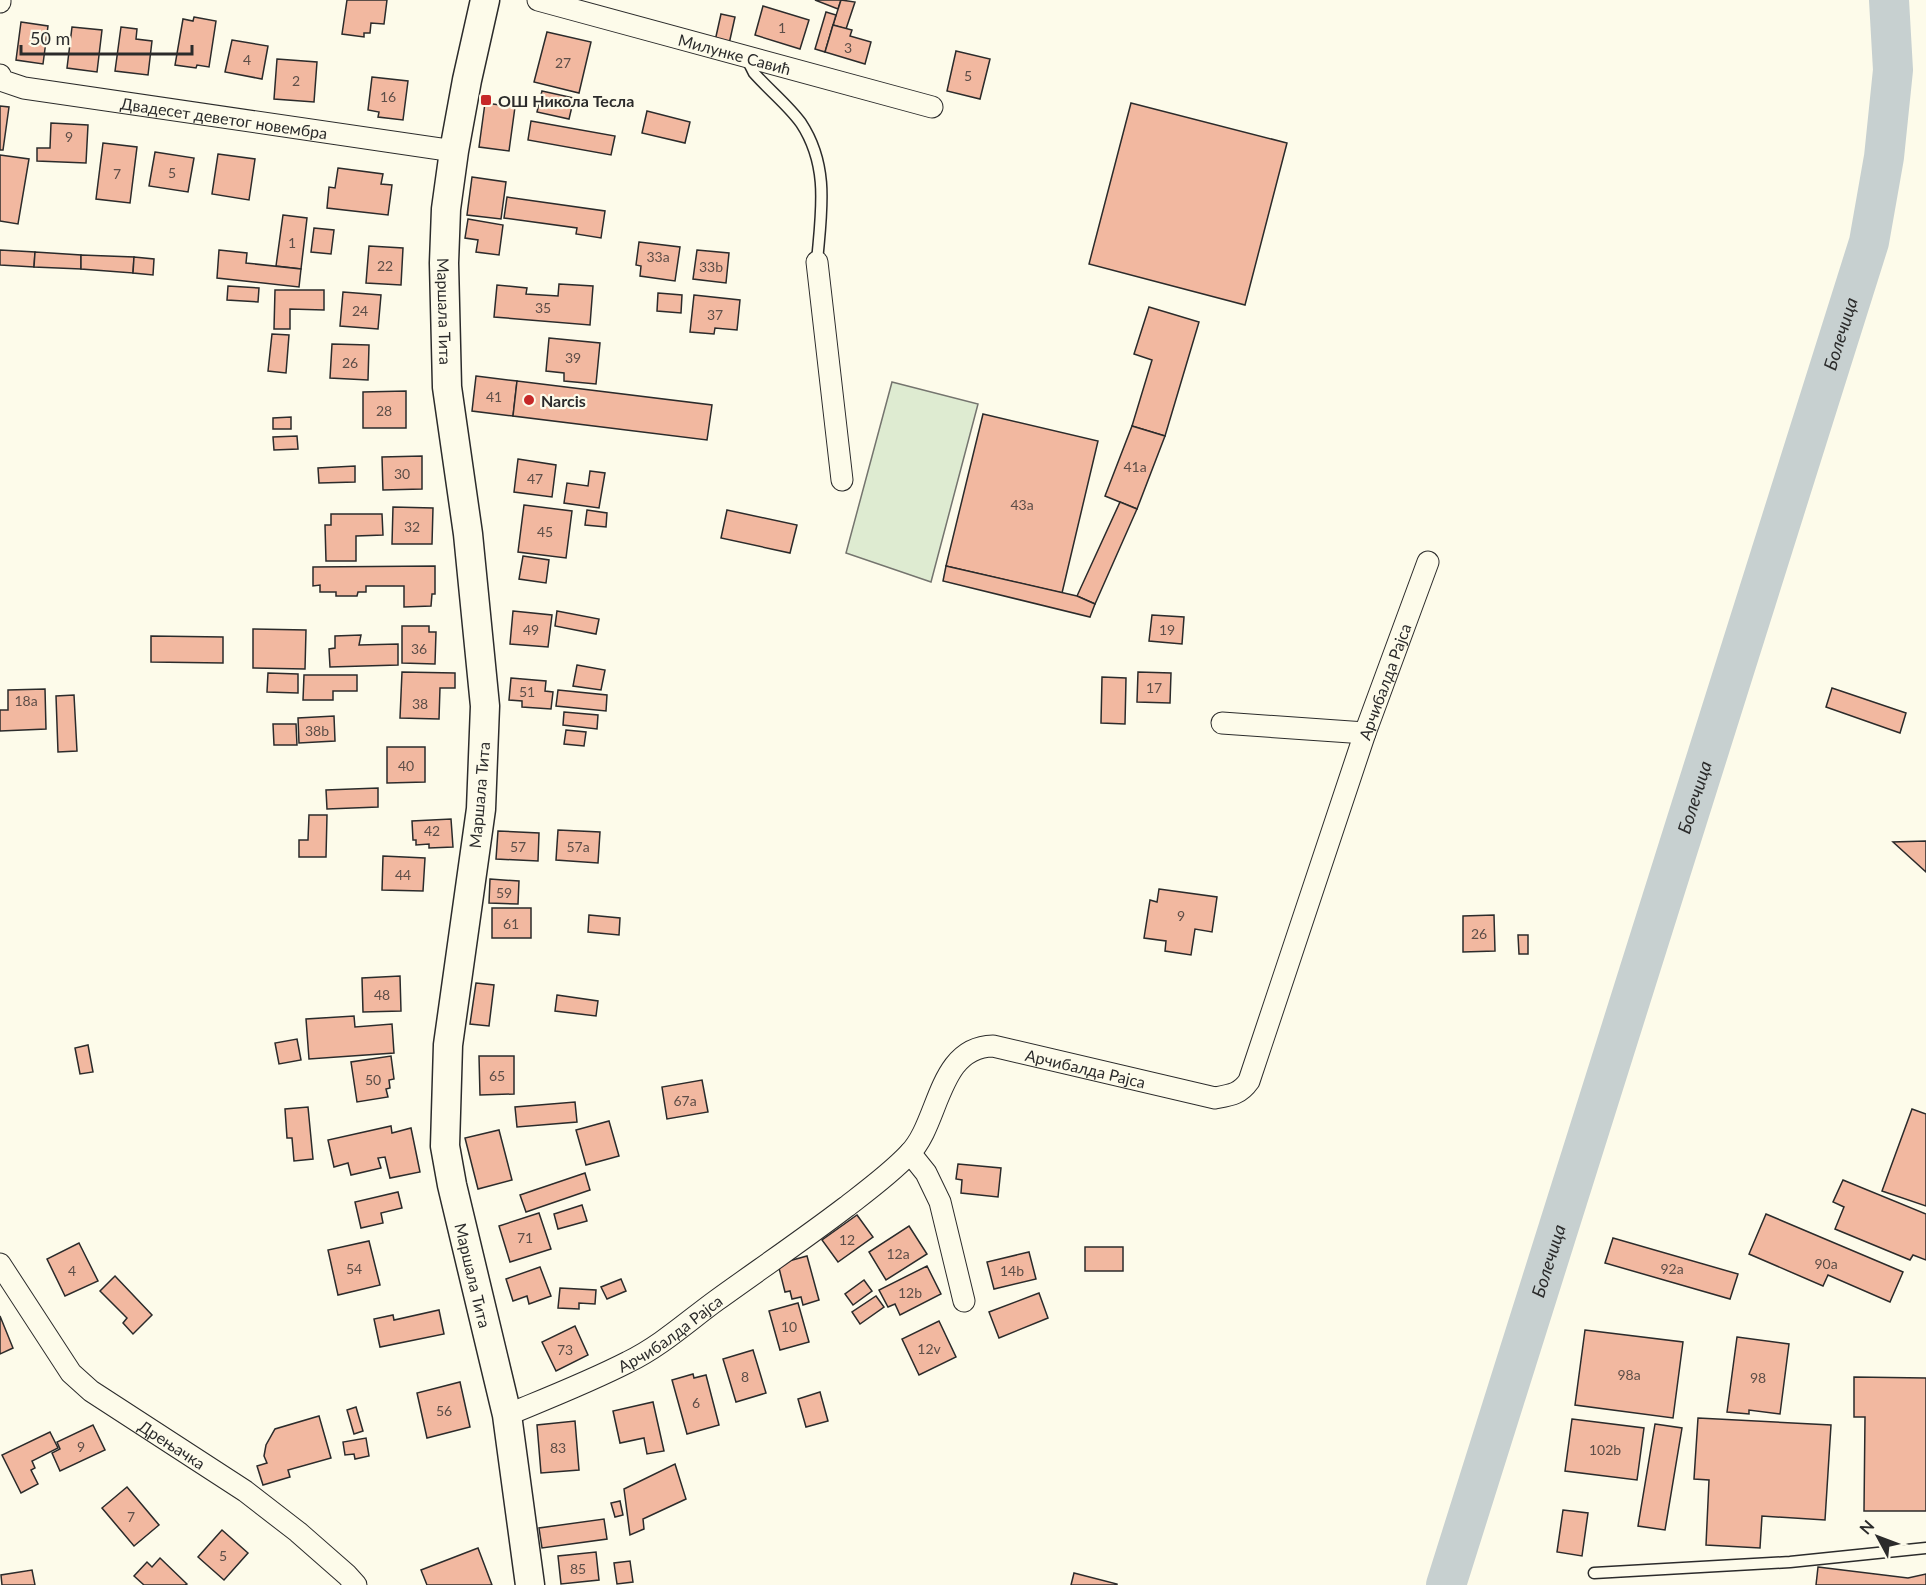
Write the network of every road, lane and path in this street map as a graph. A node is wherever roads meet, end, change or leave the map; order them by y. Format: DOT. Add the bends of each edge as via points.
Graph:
graph roads {
  1 [pos="485,0"];
  2 [pos="538,0"];
  3 [pos="748,56"];
  4 [pos="0,75"];
  5 [pos="932,107"];
  6 [pos="454,151"];
  7 [pos="817,262"];
  8 [pos="842,480"];
  9 [pos="1428,562"];
  10 [pos="1222,723"];
  11 [pos="1365,733"];
  12 [pos="910,1153"];
  13 [pos="4,1277"];
  14 [pos="964,1301"];
  15 [pos="507,1415"];
  16 [pos="1926,1548"];
  17 [pos="1594,1573"];
  18 [pos="356,1585"];
  19 [pos="530,1585"];
  1 -- 6 [label="street, Маршала Тита"];
  2 -- 3 [label="street, Милунке Савић"];
  3 -- 5 [label="street, Милунке Савић"];
  3 -- 7 [label="lane" via="754,73 801,123 813,148 823,194"];
  4 -- 6 [label="street, Двадесет деветог новембра" via="3,81 24,88"];
  6 -- 15 [label="street, Маршала Тита" via="444,263 447,387 468,534 485,706 481,809 448,1045 445,1146"];
  7 -- 8 [label="street"];
  9 -- 11 [label="street, Арчибалда Рајса"];
  10 -- 11 [label="street"];
  11 -- 12 [label="street, Арчибалда Рајса" via="1244,1088 1237,1094 1215,1098 982,1047 957,1063"];
  12 -- 14 [label="street" via="926,1173 940,1202"];
  12 -- 15 [label="street, Арчибалда Рајса" via="801,1242 672,1336 630,1362"];
  13 -- 18 [label="street, Дрењачка" via="79,1381 245,1491"];
  15 -- 19 [label="street, Маршала Тита"];
  16 -- 17 [label="lane" via="1790,1562"];
}
